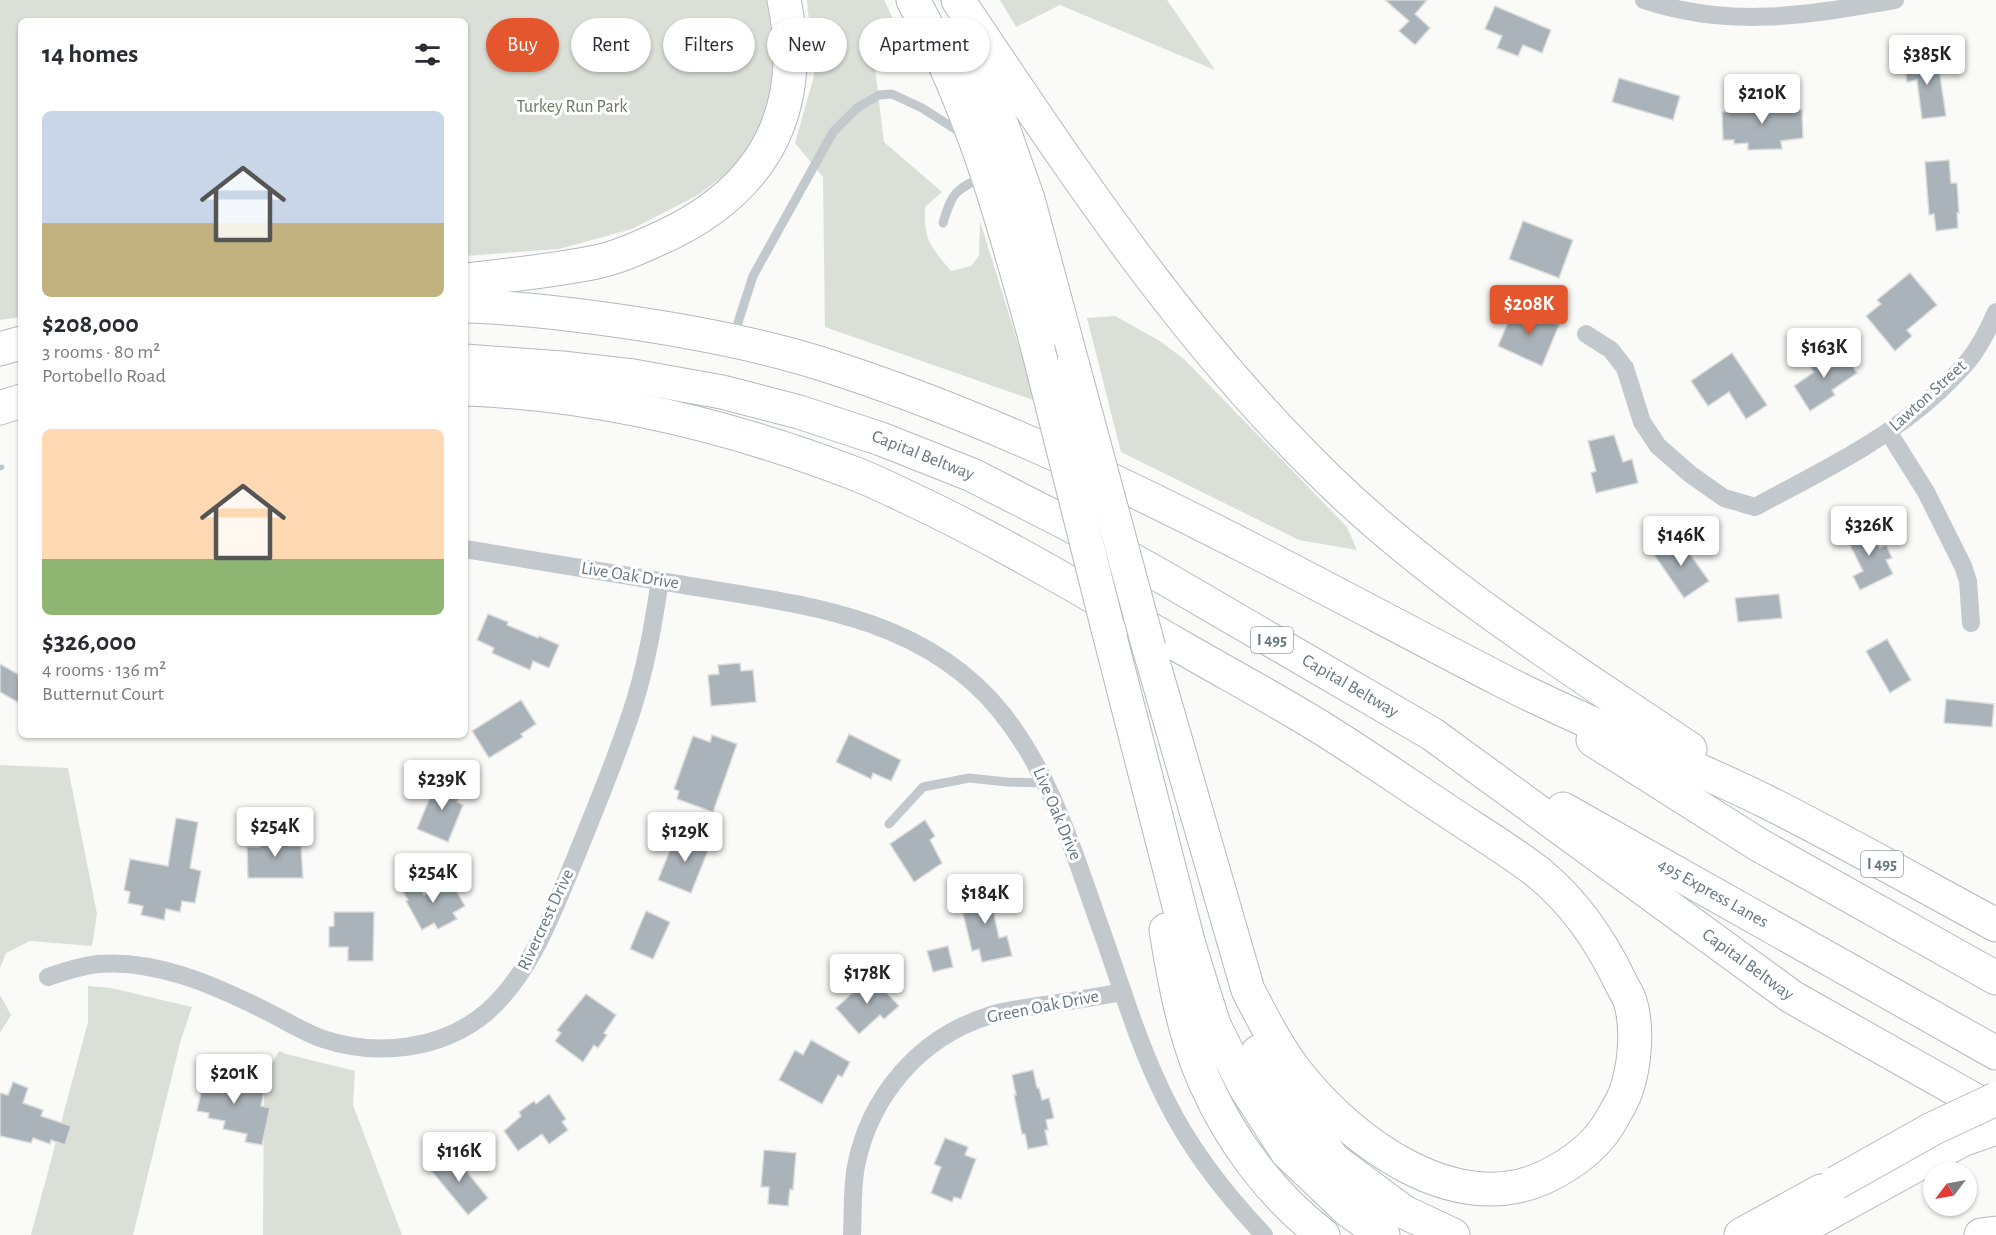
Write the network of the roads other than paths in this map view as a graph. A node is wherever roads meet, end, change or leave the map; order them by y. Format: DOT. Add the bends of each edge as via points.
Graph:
graph roads {
  1 [pos="784,0"];
  2 [pos="913,0"];
  3 [pos="947,0"];
  4 [pos="958,0"];
  5 [pos="1644,0"];
  6 [pos="1894,0"];
  7 [pos="978,144"];
  8 [pos="988,175"];
  9 [pos="943,223"];
  10 [pos="468,280"];
  11 [pos="468,306"];
  12 [pos="1996,312"];
  13 [pos="1586,334"];
  14 [pos="732,341"];
  15 [pos="18,344"];
  16 [pos="0,349"];
  17 [pos="468,361"];
  18 [pos="468,389"];
  19 [pos="18,402"];
  20 [pos="18,406"];
  21 [pos="0,409"];
  22 [pos="1889,433"];
  23 [pos="468,549"];
  24 [pos="660,581"];
  25 [pos="1971,623"];
  26 [pos="1107,625"];
  27 [pos="1149,648"];
  28 [pos="1507,683"];
  29 [pos="1432,734"];
  30 [pos="1046,783"];
  31 [pos="1768,802"];
  32 [pos="889,824"];
  33 [pos="1996,925"];
  34 [pos="48,977"];
  35 [pos="1996,978"];
  36 [pos="1123,992"];
  37 [pos="1996,1053"];
  38 [pos="1996,1099"];
  39 [pos="1996,1112"];
  40 [pos="1996,1128"];
  41 [pos="1841,1192"];
  42 [pos="1996,1233"];
  43 [pos="852,1235"];
  44 [pos="1264,1235"];
  45 [pos="1323,1235"];
  46 [pos="1383,1235"];
  47 [pos="1453,1235"];
  48 [pos="1741,1235"];
  49 [pos="1789,1235"];
  50 [pos="1981,1235"];
  1 -- 10 [label="highway" via="791,30 789,90 765,152 731,195 677,231 598,262"];
  2 -- 7 [label="highway"];
  3 -- 27 [label="highway, bridge" via="1003,128 1028,199"];
  4 -- 31 [label="highway" via="1150,277 1250,398 1328,479 1410,552 1472,600"];
  5 -- 6 [label="street" via="1683,11 1734,18 1793,15"];
  7 -- 8 [label="highway"];
  7 -- 14 [label="lane" via="892,94 879,95 856,108 833,132 753,276"];
  8 -- 9 [label="lane" via="955,193"];
  8 -- 26 [label="highway, bridge" via="1038,349"];
  11 -- 14 [label="highway, I 495" via="627,321"];
  12 -- 22 [label="street, Lawton Street" via="1974,353 1955,376"];
  13 -- 22 [label="street, Lawton Street" via="1611,350 1625,368 1642,422 1658,446 1724,498 1755,507"];
  14 -- 28 [label="highway, I 495" via="817,363 1030,441 1218,531"];
  15 -- 16 [label="highway"];
  17 -- 29 [label="highway, Capital Beltway / I 495" via="633,376 711,390 881,438 972,475 1070,525"];
  18 -- 27 [label="highway" via="550,395 628,407 740,435 860,476 951,518 1034,563 1322,729 1507,851 1541,875 1572,906 1606,952 1631,1002 1635,1046 1627,1090 1608,1127 1585,1153 1532,1182 1483,1188 1456,1185 1412,1168 1366,1141 1296,1072 1248,990"];
  19 -- 21 [label="highway"];
  20 -- 21 [label="highway"];
  22 -- 25 [label="street" via="1926,492 1963,566"];
  23 -- 24 [label="street, Live Oak Drive"];
  24 -- 30 [label="street, Live Oak Drive" via="833,611 893,631 928,649 954,667 1000,710"];
  24 -- 34 [label="street, Rivercrest Drive" via="648,652 633,708 602,791 530,958 512,987 486,1013 456,1031 422,1044 365,1048 320,1038 231,994 175,974 127,964 99,964"];
  26 -- 45 [label="highway" via="1154,849 1170,954 1187,1030 1204,1081 1249,1159 1278,1194"];
  26 -- 46 [label="highway" via="1189,945 1215,1025 1245,1088 1287,1152 1349,1211"];
  27 -- 47 [label="highway" via="1211,908 1234,993 1257,1049 1287,1100 1334,1160 1404,1212"];
  28 -- 31 [label="highway, I 495"];
  28 -- 35 [label="highway" via="1760,845"];
  29 -- 37 [label="highway, 495 Express Lanes"];
  29 -- 39 [label="highway, Capital Beltway / I 495" via="1792,997"];
  30 -- 32 [label="lane" via="969,778 923,787"];
  30 -- 36 [label="street, Live Oak Drive"];
  31 -- 33 [label="highway, I 495"];
  36 -- 43 [label="street, Green Oak Drive" via="988,1016 957,1028 930,1045 895,1079 868,1126 855,1169"];
  36 -- 44 [label="street, Live Oak Drive" via="1146,1055 1179,1123 1211,1172"];
  38 -- 41 [label="highway, bridge" via="1932,1129"];
  40 -- 41 [label="highway"];
  41 -- 48 [label="highway"];
  41 -- 49 [label="highway"];
  42 -- 50 [label="highway"];
}
